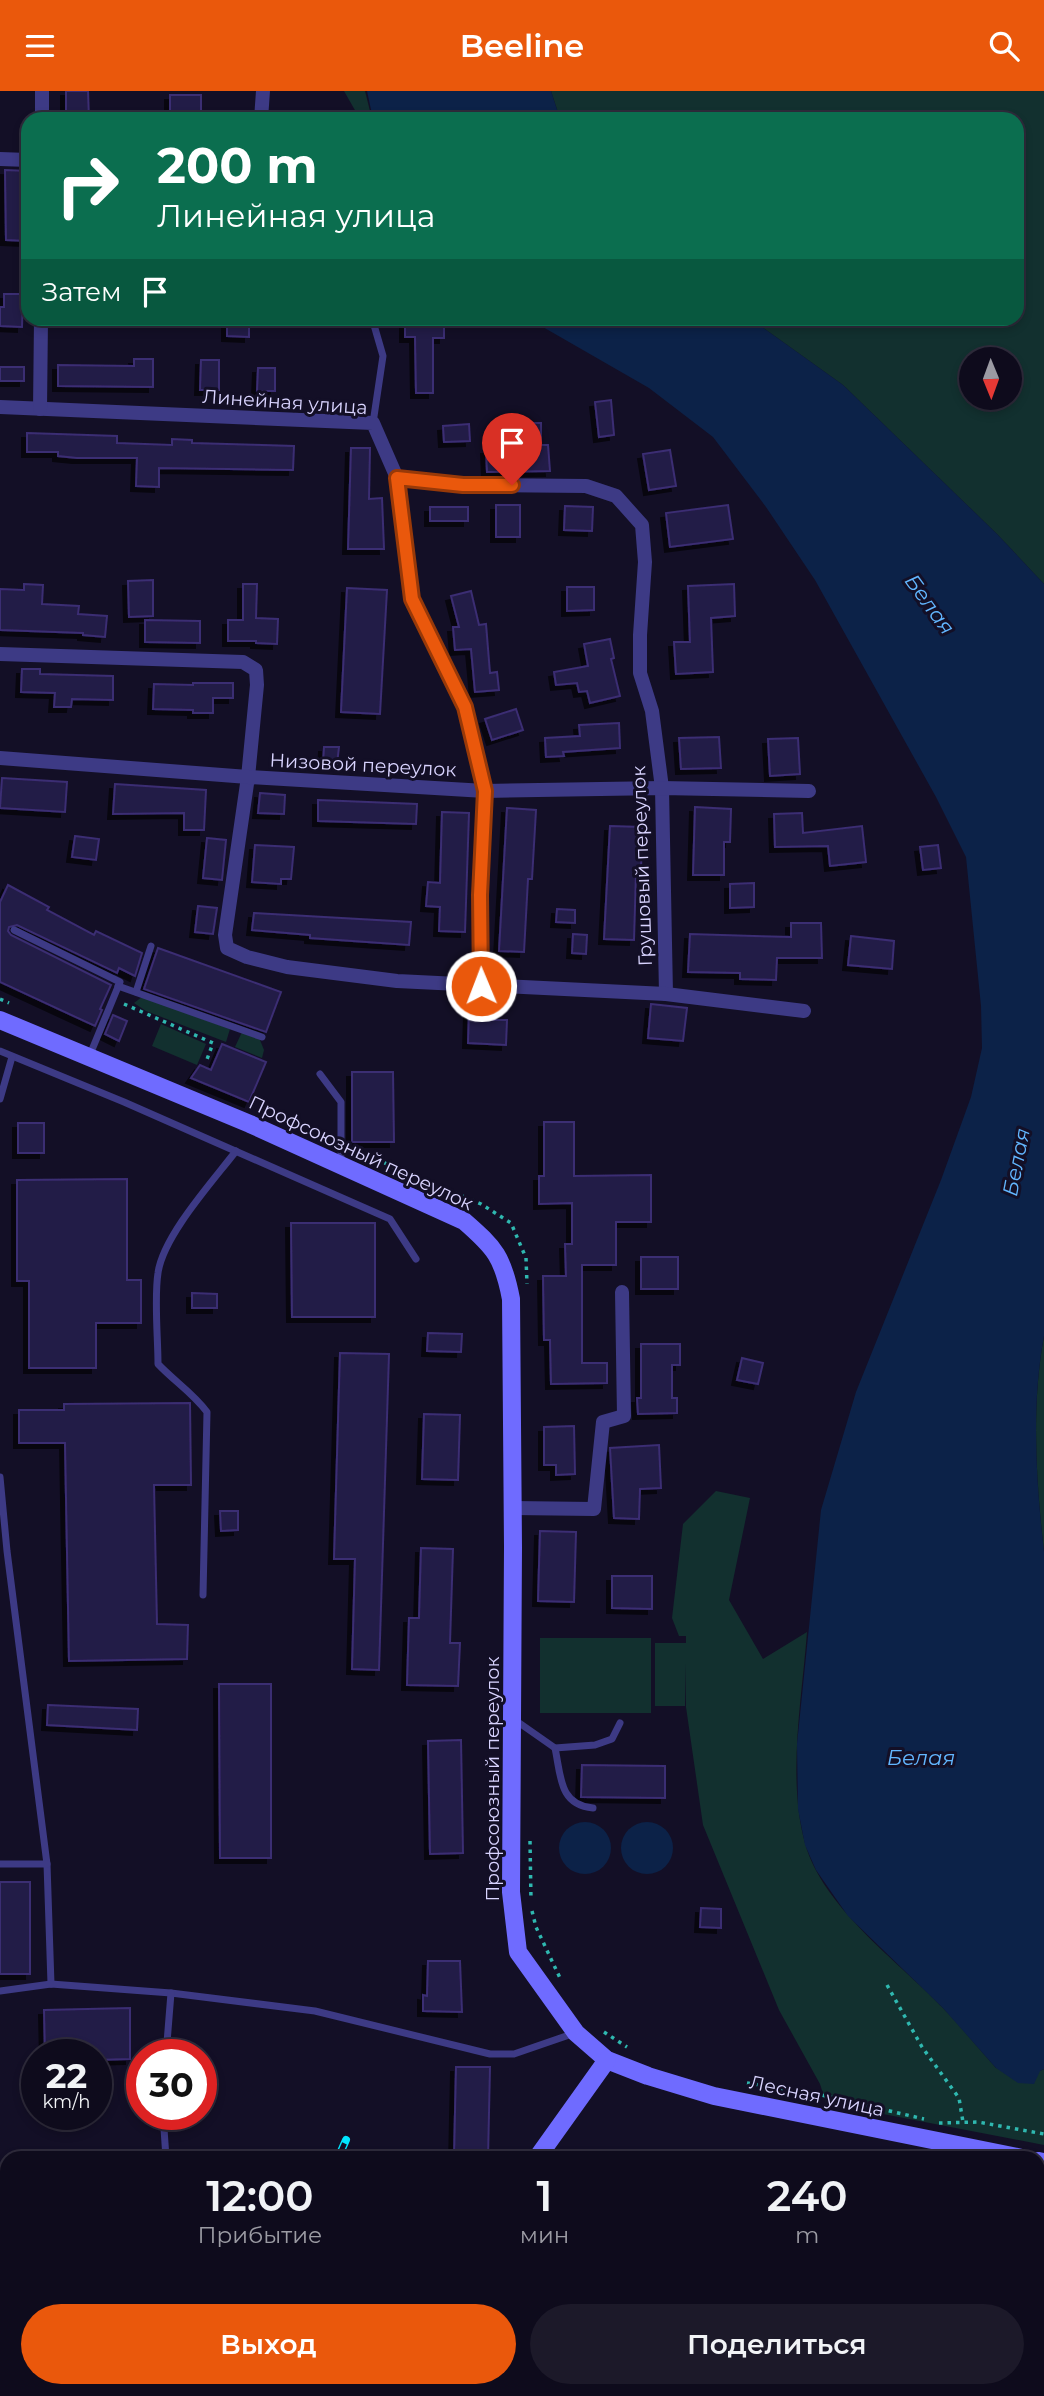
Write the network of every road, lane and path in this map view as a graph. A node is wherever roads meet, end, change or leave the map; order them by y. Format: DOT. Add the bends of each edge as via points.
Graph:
graph roads {
  1 [pos="42,91"];
  2 [pos="263,91"];
  3 [pos="42,112"];
  4 [pos="262,112"];
  5 [pos="0,159"];
  6 [pos="21,160"];
  7 [pos="40,326"];
  8 [pos="374,326"];
  9 [pos="0,407"];
  10 [pos="40,409"];
  11 [pos="373,423"];
  12 [pos="397,478"];
  13 [pos="0,654"];
  14 [pos="0,758"];
  15 [pos="248,778"];
  16 [pos="662,788"];
  17 [pos="485,791"];
  18 [pos="809,791"];
  19 [pos="14,930"];
  20 [pos="151,946"];
  21 [pos="118,986"];
  22 [pos="481,986"];
  23 [pos="136,992"];
  24 [pos="666,994"];
  25 [pos="0,999"];
  26 [pos="112,999"];
  27 [pos="12,1004"];
  28 [pos="804,1011"];
  29 [pos="0,1020"];
  30 [pos="262,1037"];
  31 [pos="0,1051"];
  32 [pos="12,1057"];
  33 [pos="89,1057"];
  34 [pos="206,1062"];
  35 [pos="320,1074"];
  36 [pos="0,1099"];
  37 [pos="341,1145"];
  38 [pos="236,1151"];
  39 [pos="341,1166"];
  40 [pos="416,1259"];
  41 [pos="622,1292"];
  42 [pos="527,1294"];
  43 [pos="0,1477"];
  44 [pos="513,1508"];
  45 [pos="203,1595"];
  46 [pos="512,1717"];
  47 [pos="620,1723"];
  48 [pos="555,1748"];
  49 [pos="593,1808"];
  50 [pos="530,1838"];
  51 [pos="0,1864"];
  52 [pos="47,1864"];
  53 [pos="561,1981"];
  54 [pos="51,1984"];
  55 [pos="887,1985"];
  56 [pos="0,1991"];
  57 [pos="171,1993"];
  58 [pos="599,2029"];
  59 [pos="576,2033"];
  60 [pos="167,2039"];
  61 [pos="633,2051"];
  62 [pos="607,2060"];
  63 [pos="734,2081"];
  64 [pos="926,2119"];
  65 [pos="963,2122"];
  66 [pos="938,2123"];
  67 [pos="164,2130"];
  68 [pos="1044,2134"];
  69 [pos="166,2151"];
  70 [pos="542,2151"];
  71 [pos="944,2151"];
  1 -- 3 [label="street"];
  2 -- 4 [label="street"];
  5 -- 6 [label="street"];
  7 -- 10 [label="street"];
  8 -- 11 [label="lane" via="383,356"];
  9 -- 10 [label="street, Линейная улица"];
  10 -- 11 [label="street, Линейная улица"];
  11 -- 12 [label="street, Линейная улица"];
  12 -- 16 [label="street, Грушовый переулок" via="463,485 586,486 616,496 642,525 640,673 652,711"];
  12 -- 17 [label="street, Линейная улица" via="412,599 465,707"];
  13 -- 15 [label="street" via="243,662 256,670 257,685"];
  14 -- 15 [label="street, Низовой переулок"];
  15 -- 17 [label="street, Низовой переулок"];
  15 -- 22 [label="street" via="225,935 227,948 287,967"];
  16 -- 17 [label="street, Низовой переулок"];
  16 -- 18 [label="street, Низовой переулок"];
  16 -- 24 [label="street, Грушовый переулок"];
  17 -- 22 [label="street, Линейная улица"];
  19 -- 21 [label="lane" via="120,982"];
  20 -- 23 [label="lane"];
  21 -- 23 [label="lane"];
  21 -- 26 [label="lane"];
  22 -- 24 [label="street"];
  23 -- 30 [label="lane"];
  24 -- 28 [label="street"];
  25 -- 27 [label="path"];
  26 -- 33 [label="lane"];
  26 -- 34 [label="path" via="213,1043"];
  29 -- 33 [label="main road, Профсоюзный переулок"];
  31 -- 32 [label="lane"];
  32 -- 36 [label="lane"];
  32 -- 38 [label="lane"];
  33 -- 39 [label="main road, Профсоюзный переулок"];
  35 -- 37 [label="lane" via="341,1102"];
  37 -- 39 [label="lane"];
  37 -- 42 [label="path" via="481,1204 511,1223 526,1258"];
  38 -- 40 [label="lane" via="390,1219"];
  38 -- 45 [label="lane" via="178,1229 158,1271 158,1364 195,1395 207,1412"];
  39 -- 44 [label="main road, Профсоюзный переулок" via="464,1221 489,1243 505,1270 511,1299"];
  41 -- 44 [label="street" via="624,1416 603,1422 594,1509"];
  43 -- 52 [label="lane"];
  44 -- 46 [label="main road, Профсоюзный переулок"];
  46 -- 48 [label="lane"];
  46 -- 59 [label="main road, Профсоюзный переулок" via="511,1892 518,1952"];
  47 -- 48 [label="lane" via="612,1739"];
  48 -- 49 [label="lane" via="566,1796 572,1803"];
  50 -- 53 [label="path" via="531,1905"];
  51 -- 52 [label="lane"];
  52 -- 54 [label="lane"];
  54 -- 56 [label="lane"];
  54 -- 57 [label="lane"];
  55 -- 65 [label="path" via="922,2047 959,2098"];
  57 -- 59 [label="lane" via="315,2011 491,2054 514,2054"];
  57 -- 60 [label="lane"];
  58 -- 61 [label="path"];
  59 -- 62 [label="main road, Профсоюзный переулок"];
  62 -- 70 [label="main road"];
  62 -- 71 [label="main road, Лесная улица" via="714,2096"];
  63 -- 64 [label="path"];
  65 -- 66 [label="path"];
  65 -- 68 [label="path"];
  67 -- 69 [label="lane"];
}
